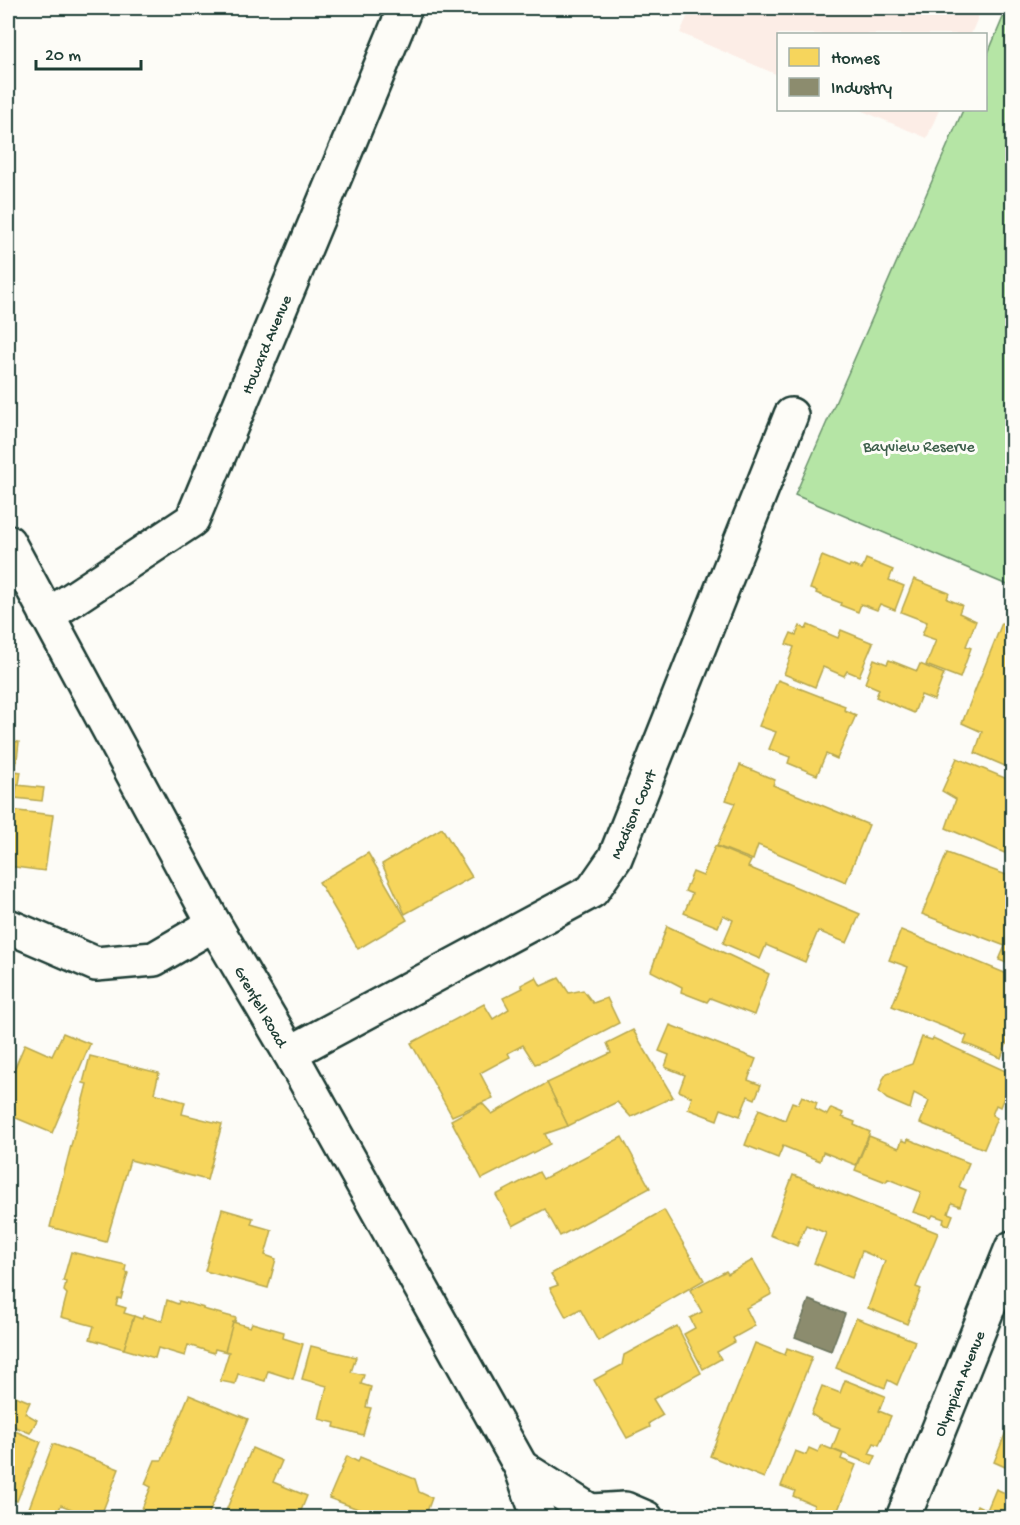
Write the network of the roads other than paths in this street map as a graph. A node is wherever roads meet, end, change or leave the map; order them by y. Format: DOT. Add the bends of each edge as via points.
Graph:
graph roads {
  1 [pos="405,8"];
  2 [pos="791,415"];
  3 [pos="8,542"];
  4 [pos="47,616"];
  5 [pos="214,924"];
  6 [pos="8,927"];
  7 [pos="290,1053"];
  8 [pos="1012,1248"];
  9 [pos="521,1467"];
  10 [pos="594,1512"];
  11 [pos="539,1518"];
  12 [pos="555,1518"];
  13 [pos="646,1518"];
  14 [pos="903,1518"];
  1 -- 4 [label="street, Howard Avenue" via="192,520"];
  2 -- 7 [label="street, Madison Court" via="615,858 592,891"];
  3 -- 4 [label="street, Grenfell Road"];
  4 -- 5 [label="street, Grenfell Road"];
  5 -- 6 [label="street" via="154,959 96,964"];
  5 -- 7 [label="street, Grenfell Road"];
  7 -- 9 [label="street, Grenfell Road"];
  8 -- 14 [label="street, Olympian Avenue"];
  9 -- 10 [label="street, Grenfell Road"];
  9 -- 11 [label="street, Grenfell Road"];
  10 -- 12 [label="street" via="576,1508"];
  10 -- 13 [label="street" via="625,1509"];
}
